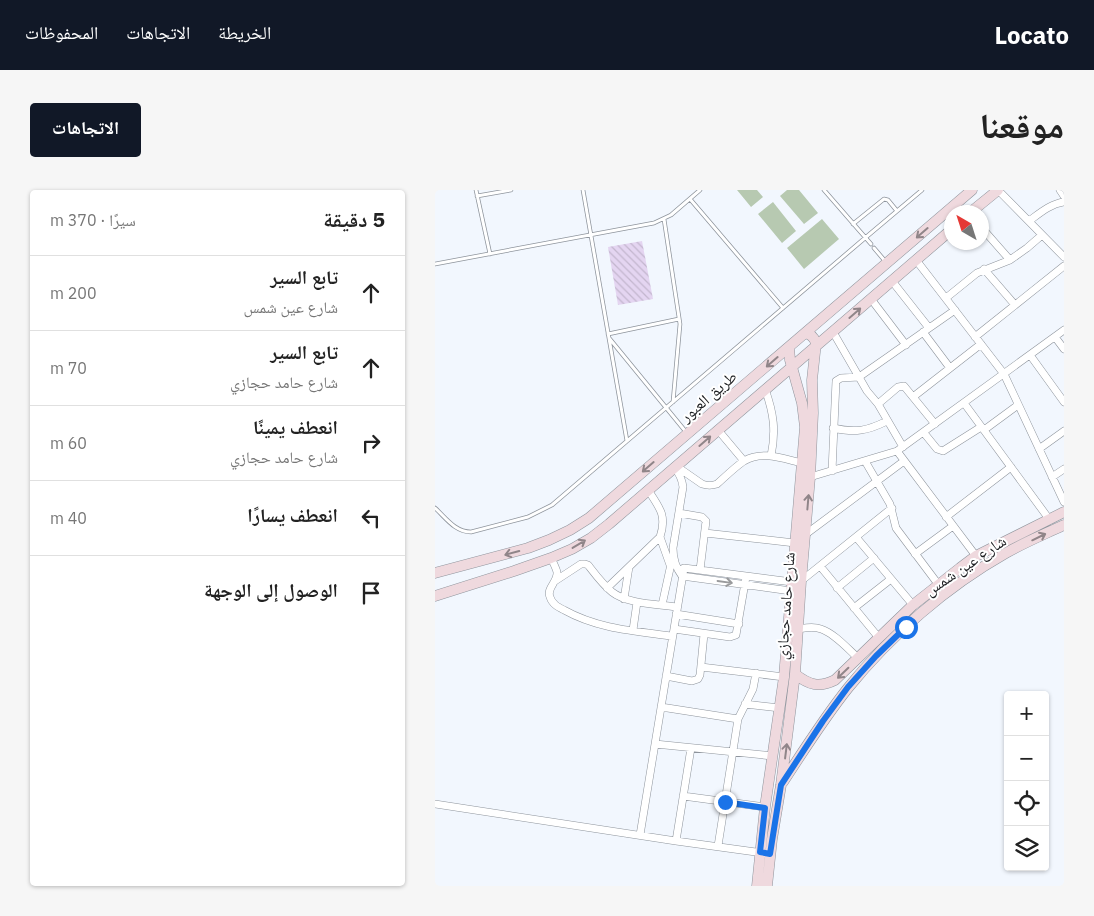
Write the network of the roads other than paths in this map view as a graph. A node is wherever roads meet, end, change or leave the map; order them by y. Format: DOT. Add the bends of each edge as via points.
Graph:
graph roads {
  1 [pos="476,190"];
  2 [pos="511,190"];
  3 [pos="583,190"];
  4 [pos="701,190"];
  5 [pos="824,190"];
  6 [pos="922,190"];
  7 [pos="972,190"];
  8 [pos="998,190"];
  9 [pos="1060,190"];
  10 [pos="477,196"];
  11 [pos="690,199"];
  12 [pos="1063,202"];
  13 [pos="980,205"];
  14 [pos="897,211"];
  15 [pos="663,219"];
  16 [pos="1029,221"];
  17 [pos="853,224"];
  18 [pos="1042,235"];
  19 [pos="591,236"];
  20 [pos="944,236"];
  21 [pos="989,236"];
  22 [pos="865,238"];
  23 [pos="871,244"];
  24 [pos="874,248"];
  25 [pos="1062,252"];
  26 [pos="490,254"];
  27 [pos="916,260"];
  28 [pos="1010,260"];
  29 [pos="887,263"];
  30 [pos="435,264"];
  31 [pos="1064,266"];
  32 [pos="984,269"];
  33 [pos="892,281"];
  34 [pos="945,298"];
  35 [pos="871,299"];
  36 [pos="1015,305"];
  37 [pos="783,308"];
  38 [pos="955,310"];
  39 [pos="679,319"];
  40 [pos="926,330"];
  41 [pos="1064,330"];
  42 [pos="833,332"];
  43 [pos="805,333"];
  44 [pos="609,336"];
  45 [pos="975,337"];
  46 [pos="1055,337"];
  47 [pos="906,344"];
  48 [pos="981,344"];
  49 [pos="816,346"];
  50 [pos="789,347"];
  51 [pos="1064,349"];
  52 [pos="1030,355"];
  53 [pos="791,367"];
  54 [pos="950,368"];
  55 [pos="1004,374"];
  56 [pos="859,377"];
  57 [pos="765,390"];
  58 [pos="913,397"];
  59 [pos="1064,402"];
  60 [pos="673,403"];
  61 [pos="964,403"];
  62 [pos="878,404"];
  63 [pos="1018,405"];
  64 [pos="667,408"];
  65 [pos="887,421"];
  66 [pos="935,424"];
  67 [pos="833,428"];
  68 [pos="983,428"];
  69 [pos="718,430"];
  70 [pos="1064,431"];
  71 [pos="923,432"];
  72 [pos="687,434"];
  73 [pos="627,442"];
  74 [pos="900,449"];
  75 [pos="1039,449"];
  76 [pos="771,456"];
  77 [pos="745,461"];
  78 [pos="865,461"];
  79 [pos="904,461"];
  80 [pos="802,463"];
  81 [pos="675,467"];
  82 [pos="1011,468"];
  83 [pos="1064,469"];
  84 [pos="832,471"];
  85 [pos="806,477"];
  86 [pos="1052,477"];
  87 [pos="877,481"];
  88 [pos="648,490"];
  89 [pos="1064,502"];
  90 [pos="435,508"];
  91 [pos="892,508"];
  92 [pos="1064,512"];
  93 [pos="679,513"];
  94 [pos="947,517"];
  95 [pos="1049,519"];
  96 [pos="1064,524"];
  97 [pos="953,526"];
  98 [pos="705,533"];
  99 [pos="806,534"];
  100 [pos="856,537"];
  101 [pos="660,538"];
  102 [pos="795,543"];
  103 [pos="915,554"];
  104 [pos="673,555"];
  105 [pos="976,556"];
  106 [pos="551,558"];
  107 [pos="874,558"];
  108 [pos="670,566"];
  109 [pos="819,566"];
  110 [pos="629,567"];
  111 [pos="701,570"];
  112 [pos="682,572"];
  113 [pos="435,574"];
  114 [pos="891,580"];
  115 [pos="555,581"];
  116 [pos="745,581"];
  117 [pos="938,584"];
  118 [pos="795,585"];
  119 [pos="607,588"];
  120 [pos="837,588"];
  121 [pos="437,594"];
  122 [pos="624,599"];
  123 [pos="637,602"];
  124 [pos="658,604"];
  125 [pos="913,605"];
  126 [pos="854,608"];
  127 [pos="677,610"];
  128 [pos="739,624"];
  129 [pos="797,629"];
  130 [pos="633,630"];
  131 [pos="673,633"];
  132 [pos="704,634"];
  133 [pos="879,638"];
  134 [pos="858,658"];
  135 [pos="701,667"];
  136 [pos="755,673"];
  137 [pos="795,674"];
  138 [pos="666,676"];
  139 [pos="784,677"];
  140 [pos="745,704"];
  141 [pos="661,707"];
  142 [pos="780,708"];
  143 [pos="738,719"];
  144 [pos="655,744"];
  145 [pos="691,748"];
  146 [pos="733,752"];
  147 [pos="773,756"];
  148 [pos="781,785"];
  149 [pos="683,796"];
  150 [pos="725,802"];
  151 [pos="435,804"];
  152 [pos="765,808"];
  153 [pos="640,835"];
  154 [pos="676,841"];
  155 [pos="718,846"];
  156 [pos="765,853"];
  157 [pos="757,886"];
  158 [pos="767,886"];
  1 -- 10 [label="lane"];
  2 -- 10 [label="lane"];
  3 -- 19 [label="lane"];
  4 -- 11 [label="lane"];
  5 -- 17 [label="lane"];
  6 -- 14 [label="lane"];
  7 -- 29 [label="street, طريق العبور, one-way"];
  8 -- 13 [label="street"];
  8 -- 16 [label="street"];
  9 -- 12 [label="street"];
  10 -- 26 [label="lane"];
  11 -- 15 [label="lane"];
  11 -- 37 [label="lane"];
  12 -- 16 [label="street" via="1047,207"];
  14 -- 17 [label="lane" via="884,199"];
  14 -- 22 [label="lane"];
  15 -- 19 [label="lane"];
  15 -- 39 [label="lane"];
  16 -- 18 [label="street"];
  17 -- 22 [label="lane"];
  18 -- 25 [label="street"];
  18 -- 28 [label="street"];
  19 -- 26 [label="lane"];
  19 -- 44 [label="lane"];
  20 -- 27 [label="street, طريق العبور"];
  21 -- 28 [label="street"];
  22 -- 23 [label="lane"];
  22 -- 37 [label="lane"];
  24 -- 29 [label="lane"];
  26 -- 30 [label="lane"];
  27 -- 33 [label="street, طريق العبور"];
  27 -- 34 [label="street"];
  28 -- 32 [label="street"];
  29 -- 43 [label="street, طريق العبور"];
  31 -- 36 [label="street"];
  32 -- 34 [label="street"];
  32 -- 36 [label="street"];
  33 -- 35 [label="street, طريق العبور"];
  33 -- 40 [label="street"];
  34 -- 38 [label="street"];
  42 -- 35 [label="street, طريق العبور, one-way"];
  35 -- 47 [label="street"];
  36 -- 45 [label="street"];
  37 -- 60 [label="lane"];
  38 -- 40 [label="street"];
  38 -- 45 [label="street"];
  39 -- 44 [label="lane"];
  39 -- 60 [label="lane"];
  40 -- 47 [label="street"];
  40 -- 54 [label="street"];
  41 -- 46 [label="street"];
  42 -- 49 [label="street, طريق العبور"];
  42 -- 56 [label="street"];
  43 -- 49 [label="street" via="813,337"];
  43 -- 50 [label="street, طريق العبور"];
  44 -- 64 [label="lane"];
  44 -- 73 [label="lane"];
  45 -- 48 [label="street"];
  46 -- 51 [label="street"];
  46 -- 52 [label="street"];
  47 -- 56 [label="street"];
  48 -- 54 [label="street"];
  48 -- 55 [label="street"];
  49 -- 53 [label="street, طريق العبور"];
  49 -- 85 [label="street, شارع حامد حجازي"];
  50 -- 53 [label="street, شارع حامد حجازي"];
  50 -- 72 [label="street, طريق العبور, one-way"];
  52 -- 55 [label="street"];
  52 -- 59 [label="street"];
  53 -- 57 [label="street, طريق العبور"];
  53 -- 80 [label="street, شارع حامد حجازي" via="804,415"];
  54 -- 58 [label="street"];
  55 -- 61 [label="street"];
  55 -- 63 [label="street"];
  56 -- 62 [label="street"];
  56 -- 67 [label="street" via="835,381"];
  57 -- 69 [label="street, طريق العبور"];
  57 -- 76 [label="street" via="774,422"];
  58 -- 62 [label="street" via="900,386"];
  58 -- 66 [label="street"];
  60 -- 64 [label="lane"];
  61 -- 66 [label="street"];
  61 -- 68 [label="street"];
  62 -- 65 [label="street"];
  63 -- 68 [label="street"];
  63 -- 75 [label="street"];
  64 -- 72 [label="lane"];
  64 -- 73 [label="lane"];
  65 -- 67 [label="street" via="861,431"];
  65 -- 74 [label="street"];
  66 -- 71 [label="street"];
  67 -- 84 [label="street"];
  68 -- 71 [label="street" via="943,452"];
  68 -- 82 [label="street"];
  69 -- 77 [label="street"];
  81 -- 69 [label="street, طريق العبور, one-way"];
  70 -- 75 [label="street"];
  71 -- 74 [label="street"];
  72 -- 113 [label="street, طريق العبور, one-way" via="589,518 570,530 528,548"];
  73 -- 90 [label="lane" via="559,500 528,517 468,532 457,529"];
  74 -- 78 [label="street"];
  74 -- 79 [label="street"];
  75 -- 86 [label="street"];
  76 -- 77 [label="street" via="762,455"];
  76 -- 80 [label="street"];
  77 -- 81 [label="street" via="712,486"];
  78 -- 84 [label="street"];
  78 -- 87 [label="street"];
  79 -- 87 [label="street"];
  79 -- 94 [label="street"];
  80 -- 85 [label="street, شارع حامد حجازي"];
  81 -- 88 [label="street, طريق العبور"];
  81 -- 93 [label="street" via="683,487"];
  82 -- 94 [label="street"];
  82 -- 95 [label="street"];
  83 -- 86 [label="street"];
  84 -- 85 [label="street"];
  99 -- 85 [label="street, شارع حامد حجازي, one-way"];
  85 -- 102 [label="street, شارع حامد حجازي"];
  86 -- 89 [label="street"];
  87 -- 91 [label="street"];
  87 -- 99 [label="street"];
  88 -- 101 [label="street" via="663,518"];
  106 -- 88 [label="street, طريق العبور, one-way" via="591,538"];
  91 -- 100 [label="street"];
  91 -- 103 [label="street" via="896,528"];
  92 -- 95 [label="street, شارع عين شمس"];
  93 -- 98 [label="street" via="704,518 707,523"];
  93 -- 104 [label="street"];
  94 -- 97 [label="street"];
  95 -- 105 [label="street, شارع عين شمس"];
  148 -- 96 [label="street, شارع عين شمس, one-way" via="848,687 906,627 971,575"];
  97 -- 103 [label="street"];
  97 -- 105 [label="street"];
  98 -- 102 [label="street"];
  98 -- 111 [label="street"];
  99 -- 118 [label="street, شارع حامد حجازي"];
  100 -- 107 [label="street"];
  100 -- 109 [label="street"];
  101 -- 108 [label="street"];
  101 -- 110 [label="street"];
  102 -- 118 [label="street, شارع حامد حجازي"];
  103 -- 117 [label="street"];
  104 -- 108 [label="street"];
  104 -- 112 [label="street"];
  105 -- 117 [label="street, شارع عين شمس"];
  106 -- 115 [label="street" via="557,571"];
  106 -- 121 [label="street, طريق العبور" via="496,578"];
  107 -- 114 [label="street"];
  107 -- 120 [label="street"];
  108 -- 124 [label="street"];
  109 -- 118 [label="street"];
  109 -- 120 [label="street"];
  110 -- 119 [label="street"];
  110 -- 122 [label="street"];
  111 -- 112 [label="street"];
  111 -- 116 [label="street"];
  112 -- 116 [label="street, one-way"];
  112 -- 127 [label="street"];
  114 -- 125 [label="street"];
  114 -- 126 [label="street"];
  115 -- 119 [label="street" via="585,564"];
  115 -- 130 [label="street" via="549,592 555,605 587,621"];
  116 -- 118 [label="street"];
  116 -- 128 [label="street"];
  117 -- 125 [label="street, شارع عين شمس"];
  118 -- 129 [label="street, شارع حامد حجازي"];
  118 -- 139 [label="street, شارع حامد حجازي"];
  119 -- 122 [label="street"];
  120 -- 126 [label="street"];
  122 -- 123 [label="street"];
  123 -- 124 [label="street"];
  123 -- 130 [label="street"];
  124 -- 127 [label="street"];
  125 -- 133 [label="street, شارع عين شمس"];
  126 -- 133 [label="street"];
  127 -- 128 [label="street"];
  127 -- 131 [label="street"];
  128 -- 132 [label="street" via="733,637"];
  129 -- 134 [label="street" via="811,627 826,631"];
  129 -- 137 [label="street, شارع حامد حجازي"];
  130 -- 131 [label="street"];
  131 -- 132 [label="street"];
  131 -- 138 [label="street"];
  132 -- 135 [label="street"];
  133 -- 134 [label="street, شارع عين شمس"];
  134 -- 137 [label="street, شارع عين شمس, one-way" via="828,684 811,684"];
  135 -- 136 [label="street"];
  135 -- 138 [label="street" via="699,677 694,681"];
  136 -- 139 [label="street"];
  136 -- 140 [label="street" via="753,689"];
  148 -- 137 [label="street, شارع حامد حجازي, one-way"];
  138 -- 141 [label="street"];
  139 -- 142 [label="street, شارع حامد حجازي"];
  140 -- 142 [label="street"];
  140 -- 143 [label="street"];
  141 -- 143 [label="street"];
  141 -- 144 [label="street"];
  142 -- 147 [label="street, شارع حامد حجازي"];
  143 -- 146 [label="street"];
  144 -- 145 [label="street"];
  144 -- 153 [label="street"];
  145 -- 146 [label="street"];
  145 -- 149 [label="street"];
  146 -- 147 [label="street"];
  146 -- 150 [label="street"];
  147 -- 152 [label="street, شارع حامد حجازي"];
  148 -- 156 [label="street, شارع حامد حجازي"];
  149 -- 150 [label="street"];
  149 -- 154 [label="street"];
  150 -- 152 [label="street"];
  150 -- 155 [label="street"];
  151 -- 153 [label="street"];
  152 -- 156 [label="street, شارع حامد حجازي"];
  153 -- 154 [label="street"];
  154 -- 155 [label="street"];
  155 -- 156 [label="street"];
  156 -- 157 [label="street, شارع حامد حجازي"];
  156 -- 158 [label="street, شارع حامد حجازي"];
}
